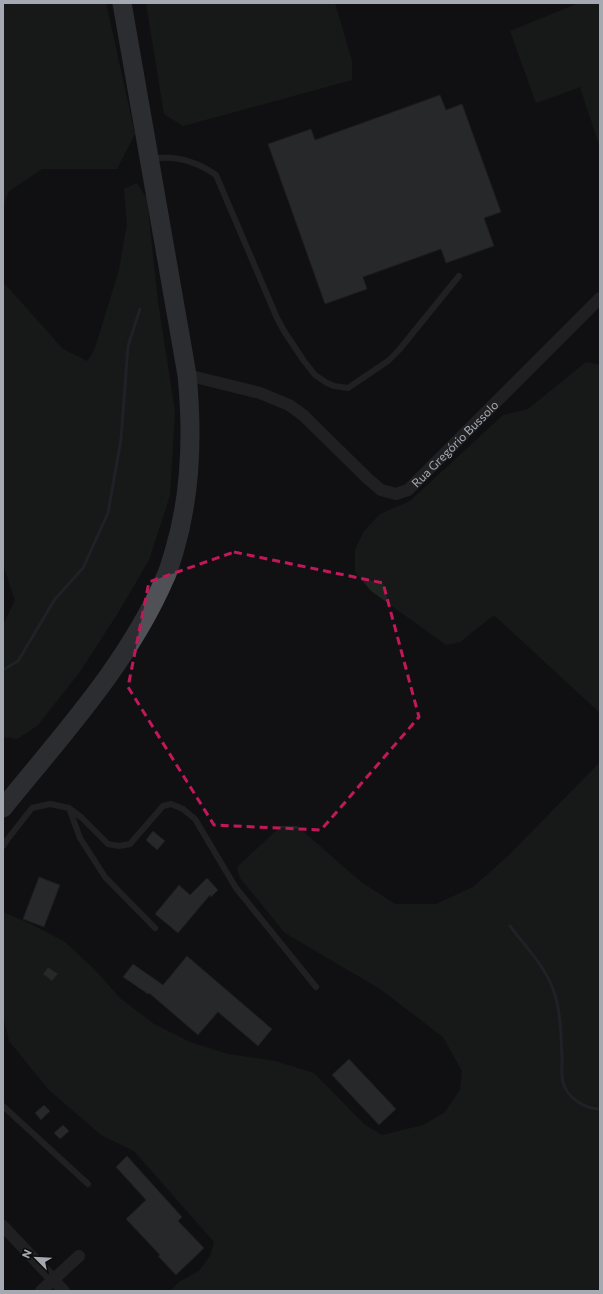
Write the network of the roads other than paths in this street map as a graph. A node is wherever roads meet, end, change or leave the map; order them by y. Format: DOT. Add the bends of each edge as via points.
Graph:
graph roads {
  1 [pos="122,3"];
  2 [pos="149,159"];
  3 [pos="459,276"];
  4 [pos="600,298"];
  5 [pos="187,375"];
  6 [pos="3,808"];
  7 [pos="69,808"];
  8 [pos="3,846"];
  9 [pos="155,928"];
  10 [pos="316,987"];
  11 [pos="3,1106"];
  12 [pos="88,1184"];
  13 [pos="3,1226"];
  14 [pos="79,1256"];
  15 [pos="53,1280"];
  16 [pos="41,1291"];
  17 [pos="64,1291"];
  1 -- 2 [label="main road"];
  2 -- 3 [label="lane" via="168,157 188,160 216,175 280,324 315,375 334,386 348,388 388,361"];
  2 -- 5 [label="main road"];
  4 -- 5 [label="street, Rua Gregório Bussolo" via="408,490 396,494 381,490 303,415 289,405 260,393"];
  5 -- 6 [label="main road" via="190,410 187,491 179,536 166,577 142,625 116,666"];
  7 -- 8 [label="lane" via="50,804 32,808"];
  7 -- 9 [label="lane" via="80,838 105,877"];
  7 -- 10 [label="lane" via="108,844 119,846 130,844 163,806 171,804 183,808 195,819 236,888"];
  11 -- 12 [label="lane"];
  13 -- 15 [label="street"];
  14 -- 15 [label="street"];
  15 -- 16 [label="street"];
  15 -- 17 [label="street"];
}
